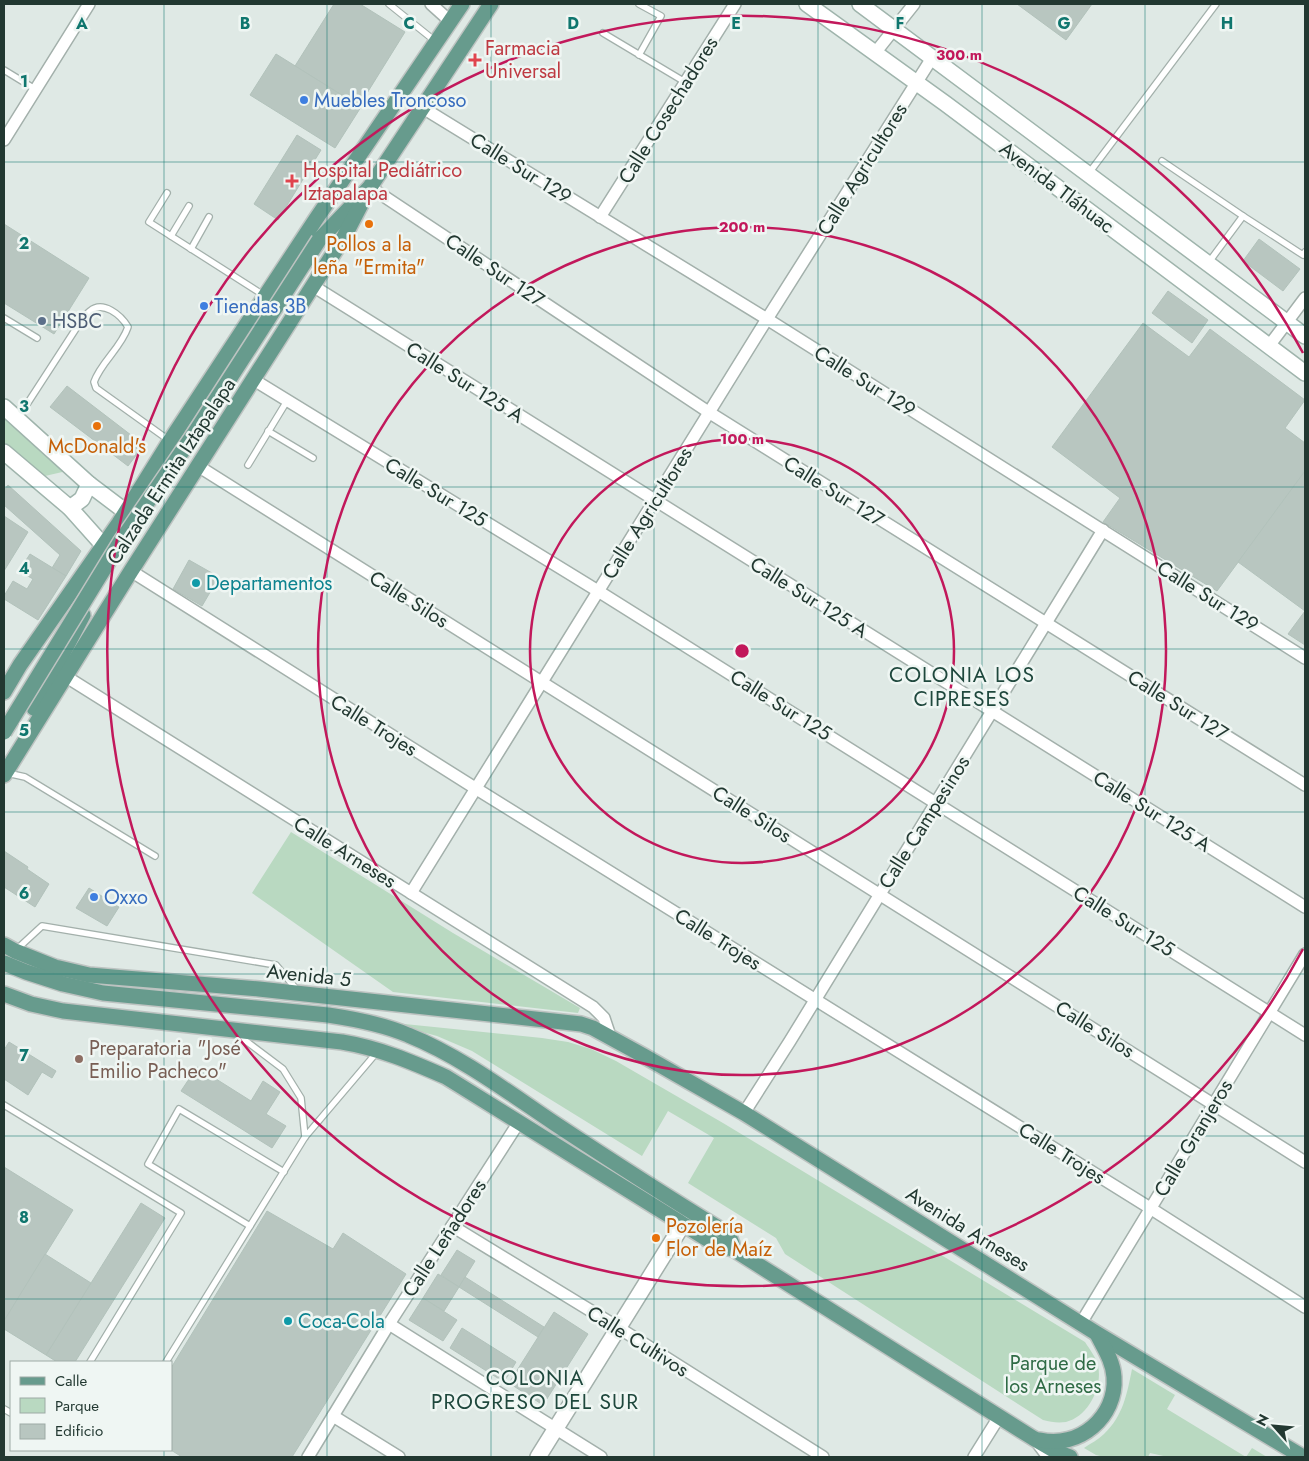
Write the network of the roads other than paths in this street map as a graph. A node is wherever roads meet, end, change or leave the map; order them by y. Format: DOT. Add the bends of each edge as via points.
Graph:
graph roads {
  1 [pos="88,4"];
  2 [pos="389,4"];
  3 [pos="431,4"];
  4 [pos="462,4"];
  5 [pos="491,4"];
  6 [pos="639,4"];
  7 [pos="735,4"];
  8 [pos="807,4"];
  9 [pos="860,4"];
  10 [pos="914,4"];
  11 [pos="1216,4"];
  12 [pos="451,22"];
  13 [pos="894,30"];
  14 [pos="603,33"];
  15 [pos="436,43"];
  16 [pos="876,53"];
  17 [pos="639,55"];
  18 [pos="932,58"];
  19 [pos="4,70"];
  20 [pos="685,82"];
  21 [pos="916,82"];
  22 [pos="35,89"];
  23 [pos="423,108"];
  24 [pos="4,140"];
  25 [pos="1162,161"];
  26 [pos="1088,175"];
  27 [pos="370,187"];
  28 [pos="168,193"];
  29 [pos="189,206"];
  30 [pos="1243,216"];
  31 [pos="209,217"];
  32 [pos="600,217"];
  33 [pos="171,236"];
  34 [pos="191,249"];
  35 [pos="1305,252"];
  36 [pos="1208,263"];
  37 [pos="313,286"];
  38 [pos="265,296"];
  39 [pos="1305,298"];
  40 [pos="4,318"];
  41 [pos="767,319"];
  42 [pos="1287,322"];
  43 [pos="1305,336"];
  44 [pos="38,338"];
  45 [pos="1269,346"];
  46 [pos="1305,373"];
  47 [pos="254,380"];
  48 [pos="287,401"];
  49 [pos="4,407"];
  50 [pos="710,413"];
  51 [pos="17,419"];
  52 [pos="268,431"];
  53 [pos="170,440"];
  54 [pos="4,452"];
  55 [pos="313,458"];
  56 [pos="248,465"];
  57 [pos="198,466"];
  58 [pos="89,484"];
  59 [pos="654,501"];
  60 [pos="70,508"];
  61 [pos="126,512"];
  62 [pos="1103,530"];
  63 [pos="103,545"];
  64 [pos="131,571"];
  65 [pos="598,591"];
  66 [pos="1046,623"];
  67 [pos="1305,658"];
  68 [pos="20,666"];
  69 [pos="4,674"];
  70 [pos="65,676"];
  71 [pos="541,682"];
  72 [pos="4,692"];
  73 [pos="992,711"];
  74 [pos="4,732"];
  75 [pos="4,769"];
  76 [pos="1305,785"];
  77 [pos="475,788"];
  78 [pos="936,803"];
  79 [pos="154,856"];
  80 [pos="411,893"];
  81 [pos="880,894"];
  82 [pos="1305,907"];
  83 [pos="9,948"];
  84 [pos="1305,954"];
  85 [pos="4,963"];
  86 [pos="4,994"];
  87 [pos="300,994"];
  88 [pos="815,1000"];
  89 [pos="1270,1012"];
  90 [pos="231,1030"];
  91 [pos="1305,1034"];
  92 [pos="611,1039"];
  93 [pos="379,1051"];
  94 [pos="1214,1104"];
  95 [pos="4,1105"];
  96 [pos="744,1114"];
  97 [pos="519,1122"];
  98 [pos="305,1137"];
  99 [pos="1305,1162"];
  100 [pos="284,1172"];
  101 [pos="1150,1208"];
  102 [pos="683,1224"];
  103 [pos="250,1226"];
  104 [pos="452,1226"];
  105 [pos="733,1249"];
  106 [pos="1305,1307"];
  107 [pos="1080,1323"];
  108 [pos="390,1324"];
  109 [pos="619,1328"];
  110 [pos="1096,1333"];
  111 [pos="91,1361"];
  112 [pos="167,1361"];
  113 [pos="333,1416"];
  114 [pos="999,1417"];
  115 [pos="556,1429"];
  116 [pos="1033,1438"];
  117 [pos="308,1457"];
  118 [pos="399,1457"];
  119 [pos="538,1457"];
  120 [pos="601,1457"];
  121 [pos="823,1457"];
  122 [pos="974,1457"];
  123 [pos="1048,1457"];
  124 [pos="1070,1457"];
  125 [pos="1303,1457"];
  1 -- 22 [label="street"];
  2 -- 15 [label="lane"];
  3 -- 12 [label="street"];
  4 -- 12 [label="main road, Calzada Ermita Iztapalapa"];
  5 -- 23 [label="main road, Calzada Ermita Iztapalapa"];
  6 -- 17 [label="lane" via="661,16"];
  7 -- 20 [label="street, Calle Cosechadores"];
  8 -- 16 [label="main road, Avenida Tláhuac"];
  9 -- 13 [label="main road, Avenida Tláhuac"];
  10 -- 13 [label="street"];
  11 -- 26 [label="lane"];
  12 -- 15 [label="main road, Calzada Ermita Iztapalapa"];
  13 -- 16 [label="street"];
  13 -- 18 [label="main road, Avenida Tláhuac"];
  14 -- 17 [label="lane"];
  15 -- 38 [label="main road, Calzada Ermita Iztapalapa"];
  16 -- 21 [label="main road, Avenida Tláhuac"];
  17 -- 20 [label="lane"];
  18 -- 21 [label="street, Calle Agricultores"];
  18 -- 26 [label="main road, Avenida Tláhuac"];
  19 -- 22 [label="lane"];
  20 -- 32 [label="street, Calle Cosechadores"];
  21 -- 41 [label="street, Calle Agricultores"];
  21 -- 45 [label="main road, Avenida Tláhuac"];
  22 -- 24 [label="street"];
  23 -- 27 [label="main road, Calzada Ermita Iztapalapa"];
  23 -- 32 [label="street, Calle Sur 129"];
  25 -- 30 [label="lane"];
  26 -- 36 [label="main road, Avenida Tláhuac"];
  27 -- 37 [label="main road, Calzada Ermita Iztapalapa"];
  27 -- 50 [label="street, Calle Sur 127"];
  27 -- 74 [label="main road, Calzada Ermita Iztapalapa, bridge" via="320,240 121,541"];
  28 -- 33 [label="lane" via="149,222"];
  29 -- 33 [label="lane"];
  30 -- 35 [label="lane" via="1303,255"];
  30 -- 36 [label="lane"];
  31 -- 34 [label="lane"];
  32 -- 41 [label="street, Calle Sur 129"];
  33 -- 34 [label="lane"];
  34 -- 38 [label="lane"];
  36 -- 42 [label="main road, Avenida Tláhuac"];
  37 -- 47 [label="main road, Calzada Ermita Iztapalapa"];
  37 -- 59 [label="street, Calle Sur 125 A"];
  38 -- 53 [label="main road, Calzada Ermita Iztapalapa"];
  39 -- 42 [label="street"];
  40 -- 44 [label="lane"];
  41 -- 50 [label="street, Calle Agricultores"];
  41 -- 62 [label="street, Calle Sur 129"];
  42 -- 43 [label="main road, Avenida Tláhuac"];
  42 -- 45 [label="street"];
  45 -- 46 [label="main road, Avenida Tláhuac"];
  47 -- 48 [label="street, Calle Sur 125"];
  47 -- 57 [label="main road, Calzada Ermita Iztapalapa"];
  48 -- 52 [label="lane"];
  48 -- 65 [label="street, Calle Sur 125"];
  49 -- 51 [label="main road"];
  50 -- 59 [label="street, Calle Agricultores"];
  50 -- 66 [label="street, Calle Sur 127"];
  51 -- 53 [label="lane" via="79,324 91,310 102,307 123,318 128,326 125,336 96,374 96,388"];
  51 -- 58 [label="main road"];
  52 -- 55 [label="lane"];
  52 -- 56 [label="lane"];
  53 -- 61 [label="main road, Calzada Ermita Iztapalapa"];
  54 -- 60 [label="main road"];
  57 -- 64 [label="main road, Calzada Ermita Iztapalapa"];
  57 -- 71 [label="street, Calle Silos"];
  58 -- 60 [label="main road" via="82,499"];
  58 -- 61 [label="main road"];
  59 -- 65 [label="street, Calle Agricultores"];
  59 -- 73 [label="street, Calle Sur 125 A"];
  60 -- 63 [label="main road"];
  61 -- 63 [label="main road, Calzada Ermita Iztapalapa"];
  62 -- 66 [label="street, Calle Campesinos"];
  62 -- 67 [label="street, Calle Sur 129"];
  63 -- 68 [label="main road, Calzada Ermita Iztapalapa"];
  63 -- 75 [label="main road, Calzada Ermita Iztapalapa" via="104,574"];
  64 -- 70 [label="main road, Calzada Ermita Iztapalapa"];
  64 -- 77 [label="street, Calle Trojes"];
  65 -- 71 [label="street, Calle Agricultores"];
  65 -- 78 [label="street, Calle Sur 125"];
  66 -- 73 [label="street, Calle Campesinos"];
  66 -- 76 [label="street, Calle Sur 127"];
  68 -- 69 [label="main road"];
  68 -- 72 [label="main road, Calzada Ermita Iztapalapa"];
  70 -- 75 [label="main road, Calzada Ermita Iztapalapa"];
  70 -- 80 [label="street, Calle Arneses"];
  71 -- 77 [label="street, Calle Agricultores"];
  71 -- 81 [label="street, Calle Silos"];
  73 -- 78 [label="street, Calle Campesinos"];
  73 -- 82 [label="street, Calle Sur 125 A"];
  75 -- 79 [label="lane" via="25,777"];
  77 -- 80 [label="street, Calle Agricultores"];
  77 -- 88 [label="street, Calle Trojes"];
  78 -- 81 [label="street, Calle Campesinos"];
  78 -- 89 [label="street, Calle Sur 125"];
  80 -- 92 [label="street, Calle Arneses" via="593,1007 604,1018"];
  81 -- 88 [label="street, Calle Campesinos"];
  81 -- 94 [label="street, Calle Silos"];
  83 -- 87 [label="main road, Avenida 5" via="55,967 88,975"];
  83 -- 87 [label="lane" via="42,926 276,965"];
  84 -- 89 [label="street, Calle Granjeros"];
  85 -- 105 [label="main road" via="103,994 328,1015 396,1030 456,1059 727,1234"];
  86 -- 90 [label="main road" via="63,1011"];
  87 -- 92 [label="main road, Avenida 5" via="581,1024"];
  88 -- 96 [label="street, Calle Campesinos"];
  88 -- 101 [label="street, Calle Trojes"];
  89 -- 91 [label="street, Calle Sur 125"];
  89 -- 94 [label="street, Calle Granjeros"];
  90 -- 93 [label="main road" via="356,1044"];
  90 -- 98 [label="lane" via="283,1068 301,1098"];
  92 -- 96 [label="main road, Avenida Arneses"];
  93 -- 97 [label="main road" via="446,1077"];
  93 -- 98 [label="lane"];
  94 -- 99 [label="street, Calle Silos"];
  94 -- 101 [label="street, Calle Granjeros"];
  95 -- 111 [label="lane" via="180,1213"];
  96 -- 107 [label="main road, Avenida Arneses"];
  97 -- 102 [label="main road"];
  97 -- 104 [label="street, Calle Leñadores"];
  98 -- 100 [label="lane"];
  100 -- 103 [label="lane"];
  100 -- 103 [label="lane" via="180,1110 148,1164"];
  101 -- 106 [label="street, Calle Trojes"];
  101 -- 107 [label="street, Calle Granjeros"];
  102 -- 105 [label="main road" via="715,1244"];
  102 -- 109 [label="main road"];
  103 -- 112 [label="lane"];
  104 -- 108 [label="street, Calle Leñadores"];
  104 -- 109 [label="street, Calle Cultivos"];
  105 -- 114 [label="main road"];
  107 -- 110 [label="main road, Avenida Arneses"];
  108 -- 113 [label="street, Calle Leñadores"];
  108 -- 115 [label="street"];
  109 -- 115 [label="main road"];
  109 -- 121 [label="street, Calle Cultivos"];
  110 -- 116 [label="main road" via="1109,1357 1114,1388 1102,1418 1076,1438 1054,1442"];
  110 -- 125 [label="main road, Avenida Arneses"];
  113 -- 117 [label="street, Calle Leñadores"];
  113 -- 118 [label="street"];
  114 -- 116 [label="main road"];
  114 -- 122 [label="street"];
  115 -- 119 [label="main road"];
  115 -- 120 [label="street"];
  116 -- 123 [label="street"];
  116 -- 124 [label="main road"];
}
